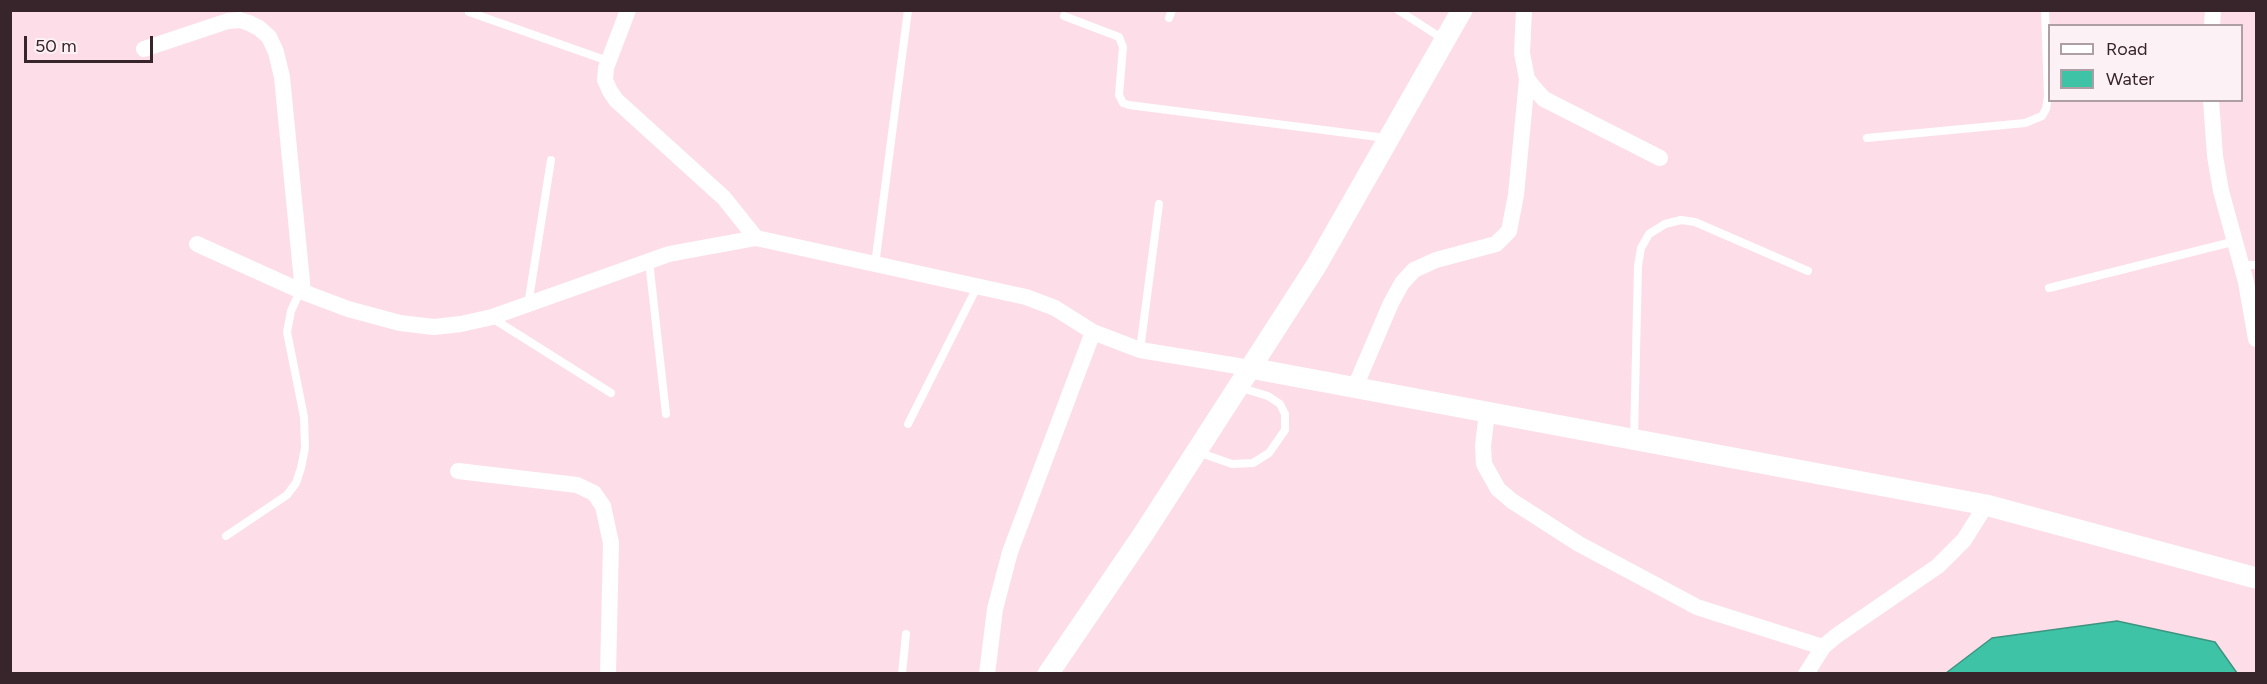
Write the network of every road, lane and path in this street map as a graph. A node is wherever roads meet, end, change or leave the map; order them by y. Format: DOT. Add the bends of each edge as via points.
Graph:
graph roads {
  1 [pos="627,10"];
  2 [pos="908,10"];
  3 [pos="1398,10"];
  4 [pos="1462,10"];
  5 [pos="1524,10"];
  6 [pos="2045,10"];
  7 [pos="469,12"];
  8 [pos="1064,16"];
  9 [pos="1445,40"];
  10 [pos="144,49"];
  11 [pos="608,61"];
  12 [pos="1527,79"];
  13 [pos="2211,102"];
  14 [pos="1389,138"];
  15 [pos="1867,138"];
  16 [pos="1660,158"];
  17 [pos="551,160"];
  18 [pos="1159,204"];
  19 [pos="756,238"];
  20 [pos="2236,241"];
  21 [pos="197,243"];
  22 [pos="649,261"];
  23 [pos="875,265"];
  24 [pos="2249,265"];
  25 [pos="1808,271"];
  26 [pos="977,288"];
  27 [pos="2049,288"];
  28 [pos="302,291"];
  29 [pos="528,305"];
  30 [pos="492,317"];
  31 [pos="1093,332"];
  32 [pos="2256,339"];
  33 [pos="1140,350"];
  34 [pos="1250,368"];
  35 [pos="1238,387"];
  36 [pos="1354,387"];
  37 [pos="611,393"];
  38 [pos="1487,412"];
  39 [pos="666,414"];
  40 [pos="908,424"];
  41 [pos="1635,439"];
  42 [pos="1197,451"];
  43 [pos="458,471"];
  44 [pos="1986,505"];
  45 [pos="226,536"];
  46 [pos="2256,578"];
  47 [pos="906,634"];
  48 [pos="1823,647"];
  49 [pos="608,674"];
  50 [pos="902,674"];
  51 [pos="987,674"];
  52 [pos="1048,674"];
  53 [pos="1806,674"];
  1 -- 11 [label="street"];
  2 -- 23 [label="lane"];
  3 -- 9 [label="lane"];
  4 -- 9 [label="street"];
  5 -- 12 [label="street" via="1522,53"];
  6 -- 15 [label="lane" via="2048,96 2042,116 2025,123"];
  7 -- 11 [label="lane"];
  8 -- 14 [label="lane" via="1119,37 1123,47 1119,95 1129,105"];
  9 -- 14 [label="street"];
  10 -- 28 [label="street" via="228,21 249,23 269,37 282,77"];
  11 -- 19 [label="street" via="606,80 616,99 724,198"];
  12 -- 16 [label="street" via="1544,99"];
  12 -- 36 [label="street" via="1509,231 1496,244 1414,270 1391,303"];
  13 -- 20 [label="street" via="2221,191"];
  14 -- 34 [label="street" via="1316,266"];
  17 -- 29 [label="lane"];
  18 -- 33 [label="lane"];
  19 -- 22 [label="street"];
  19 -- 23 [label="street"];
  20 -- 24 [label="street"];
  20 -- 27 [label="lane"];
  21 -- 28 [label="street"];
  22 -- 29 [label="street"];
  22 -- 39 [label="lane"];
  23 -- 26 [label="street"];
  24 -- 32 [label="street"];
  25 -- 41 [label="lane" via="1695,222 1665,224 1648,234 1638,266"];
  26 -- 31 [label="street" via="1026,297 1055,308"];
  26 -- 40 [label="lane"];
  28 -- 30 [label="street" via="400,323 434,327"];
  28 -- 45 [label="lane" via="291,311 287,332 304,417 301,468 287,495"];
  29 -- 30 [label="street"];
  30 -- 37 [label="lane"];
  31 -- 33 [label="street"];
  31 -- 51 [label="street" via="1010,552 995,609"];
  33 -- 34 [label="street"];
  34 -- 35 [label="street"];
  34 -- 36 [label="street"];
  35 -- 42 [label="street"];
  35 -- 42 [label="lane" via="1280,404 1285,414 1285,430 1269,453 1252,463 1232,464"];
  36 -- 38 [label="street"];
  38 -- 41 [label="street"];
  38 -- 48 [label="street" via="1484,464 1498,489 1512,501 1579,544 1697,607"];
  41 -- 44 [label="street"];
  42 -- 52 [label="street"];
  43 -- 49 [label="street" via="577,484 594,493 603,506 611,543"];
  44 -- 46 [label="street"];
  44 -- 48 [label="street" via="1964,540 1938,566"];
  47 -- 50 [label="lane"];
  48 -- 53 [label="street"];
}
